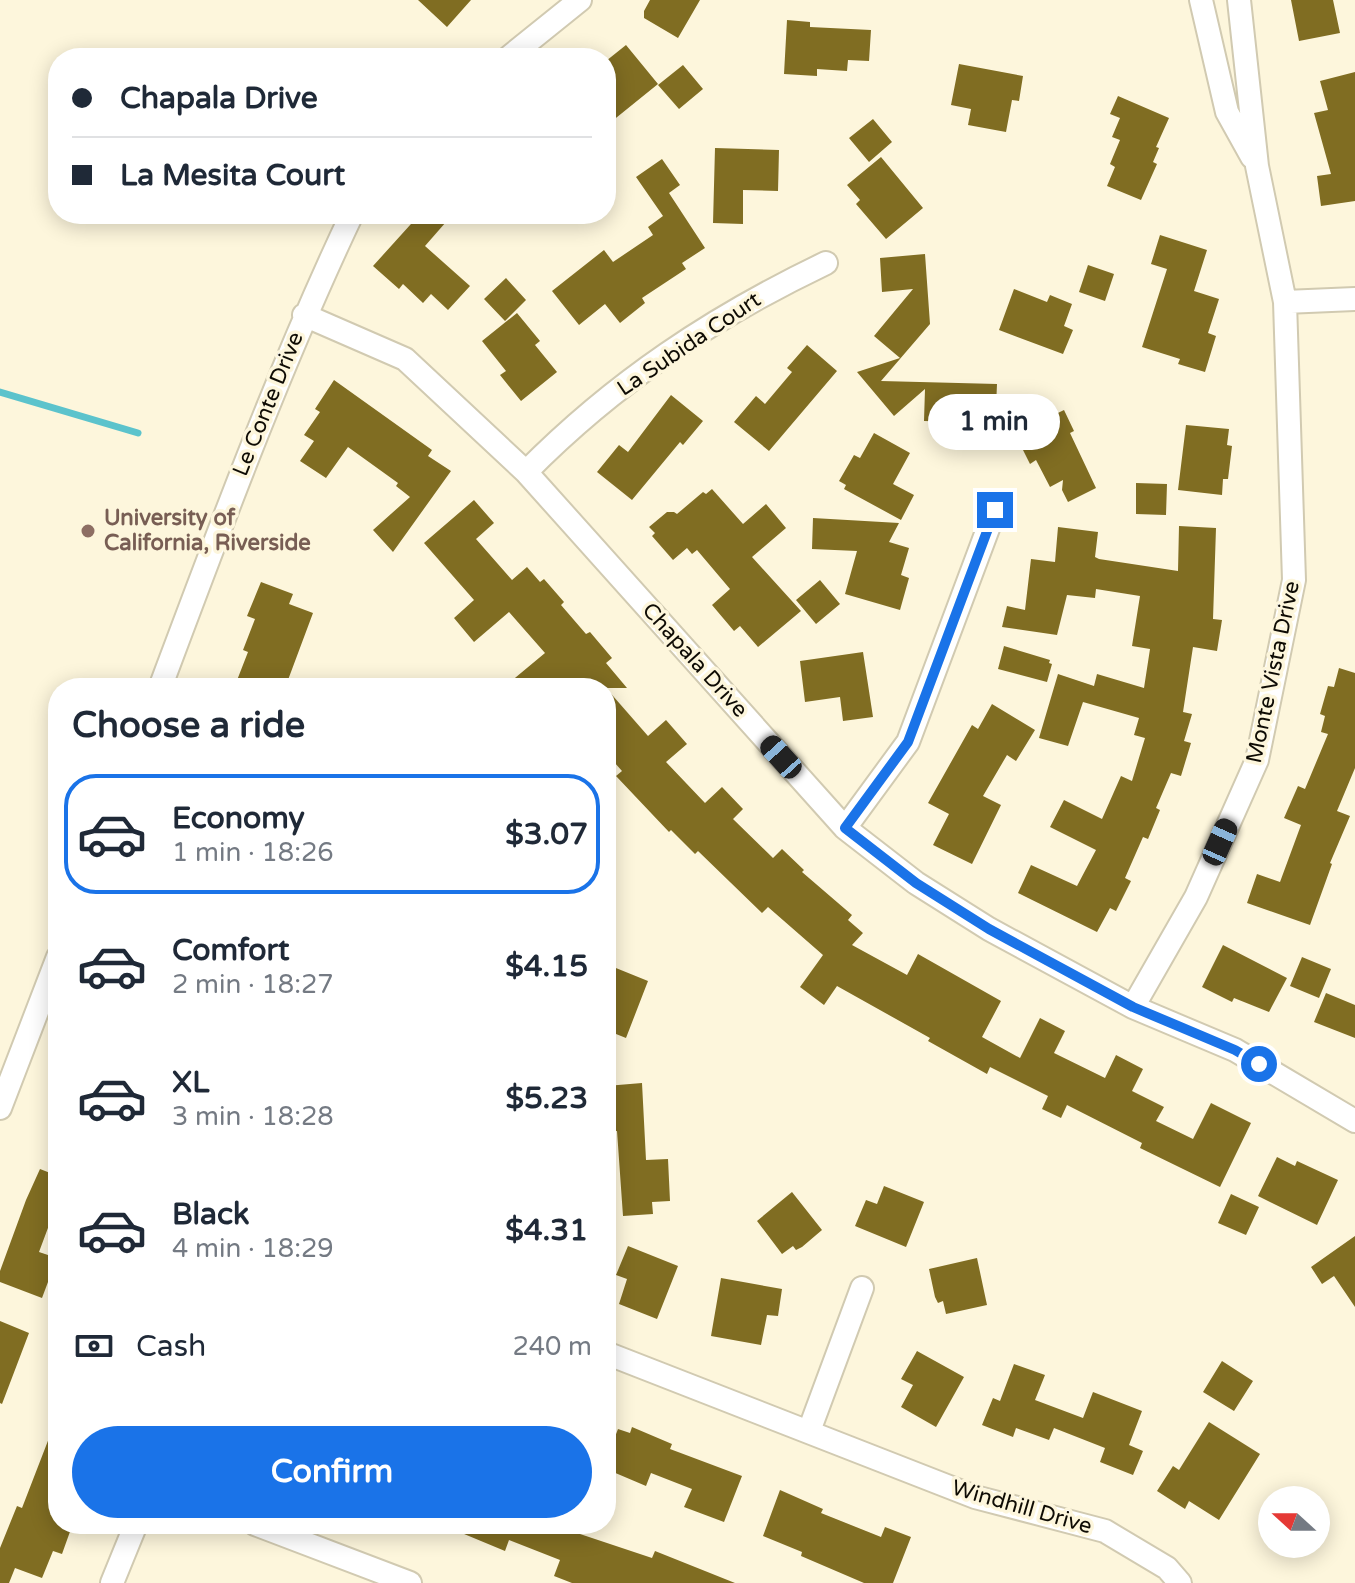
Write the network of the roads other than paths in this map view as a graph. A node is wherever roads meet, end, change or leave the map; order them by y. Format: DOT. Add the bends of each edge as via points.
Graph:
graph roads {
  1 [pos="580,0"];
  2 [pos="1201,0"];
  3 [pos="1239,0"];
  4 [pos="520,48"];
  5 [pos="1257,166"];
  6 [pos="347,224"];
  7 [pos="826,263"];
  8 [pos="1355,299"];
  9 [pos="1285,302"];
  10 [pos="304,315"];
  11 [pos="526,472"];
  12 [pos="995,510"];
  13 [pos="164,678"];
  14 [pos="845,828"];
  15 [pos="48,983"];
  16 [pos="1133,1007"];
  17 [pos="0,1108"];
  18 [pos="1355,1121"];
  19 [pos="862,1288"];
  20 [pos="616,1357"];
  21 [pos="809,1431"];
  22 [pos="132,1534"];
  23 [pos="281,1534"];
  24 [pos="112,1583"];
  25 [pos="410,1583"];
  26 [pos="1180,1583"];
  1 -- 4 [label="street"];
  2 -- 5 [label="street, Monte Vista Drive" via="1227,112"];
  3 -- 5 [label="street, Monte Vista Drive"];
  5 -- 9 [label="street, Monte Vista Drive"];
  6 -- 10 [label="street, Le Conte Drive"];
  7 -- 11 [label="street, La Subida Court" via="741,306 643,369"];
  8 -- 9 [label="street"];
  9 -- 16 [label="street, Monte Vista Drive" via="1294,580 1257,760 1196,897"];
  10 -- 11 [label="street, Chapala Drive" via="405,359"];
  10 -- 13 [label="street, Le Conte Drive"];
  11 -- 14 [label="street, Chapala Drive"];
  12 -- 14 [label="street" via="908,742"];
  14 -- 16 [label="street, Chapala Drive" via="916,883"];
  15 -- 17 [label="street"];
  16 -- 18 [label="street, Chapala Drive" via="1235,1050"];
  19 -- 21 [label="street"];
  20 -- 21 [label="street, Windhill Drive"];
  21 -- 26 [label="street, Windhill Drive" via="975,1497 1105,1531 1167,1568"];
  22 -- 24 [label="street"];
  23 -- 25 [label="street"];
}
